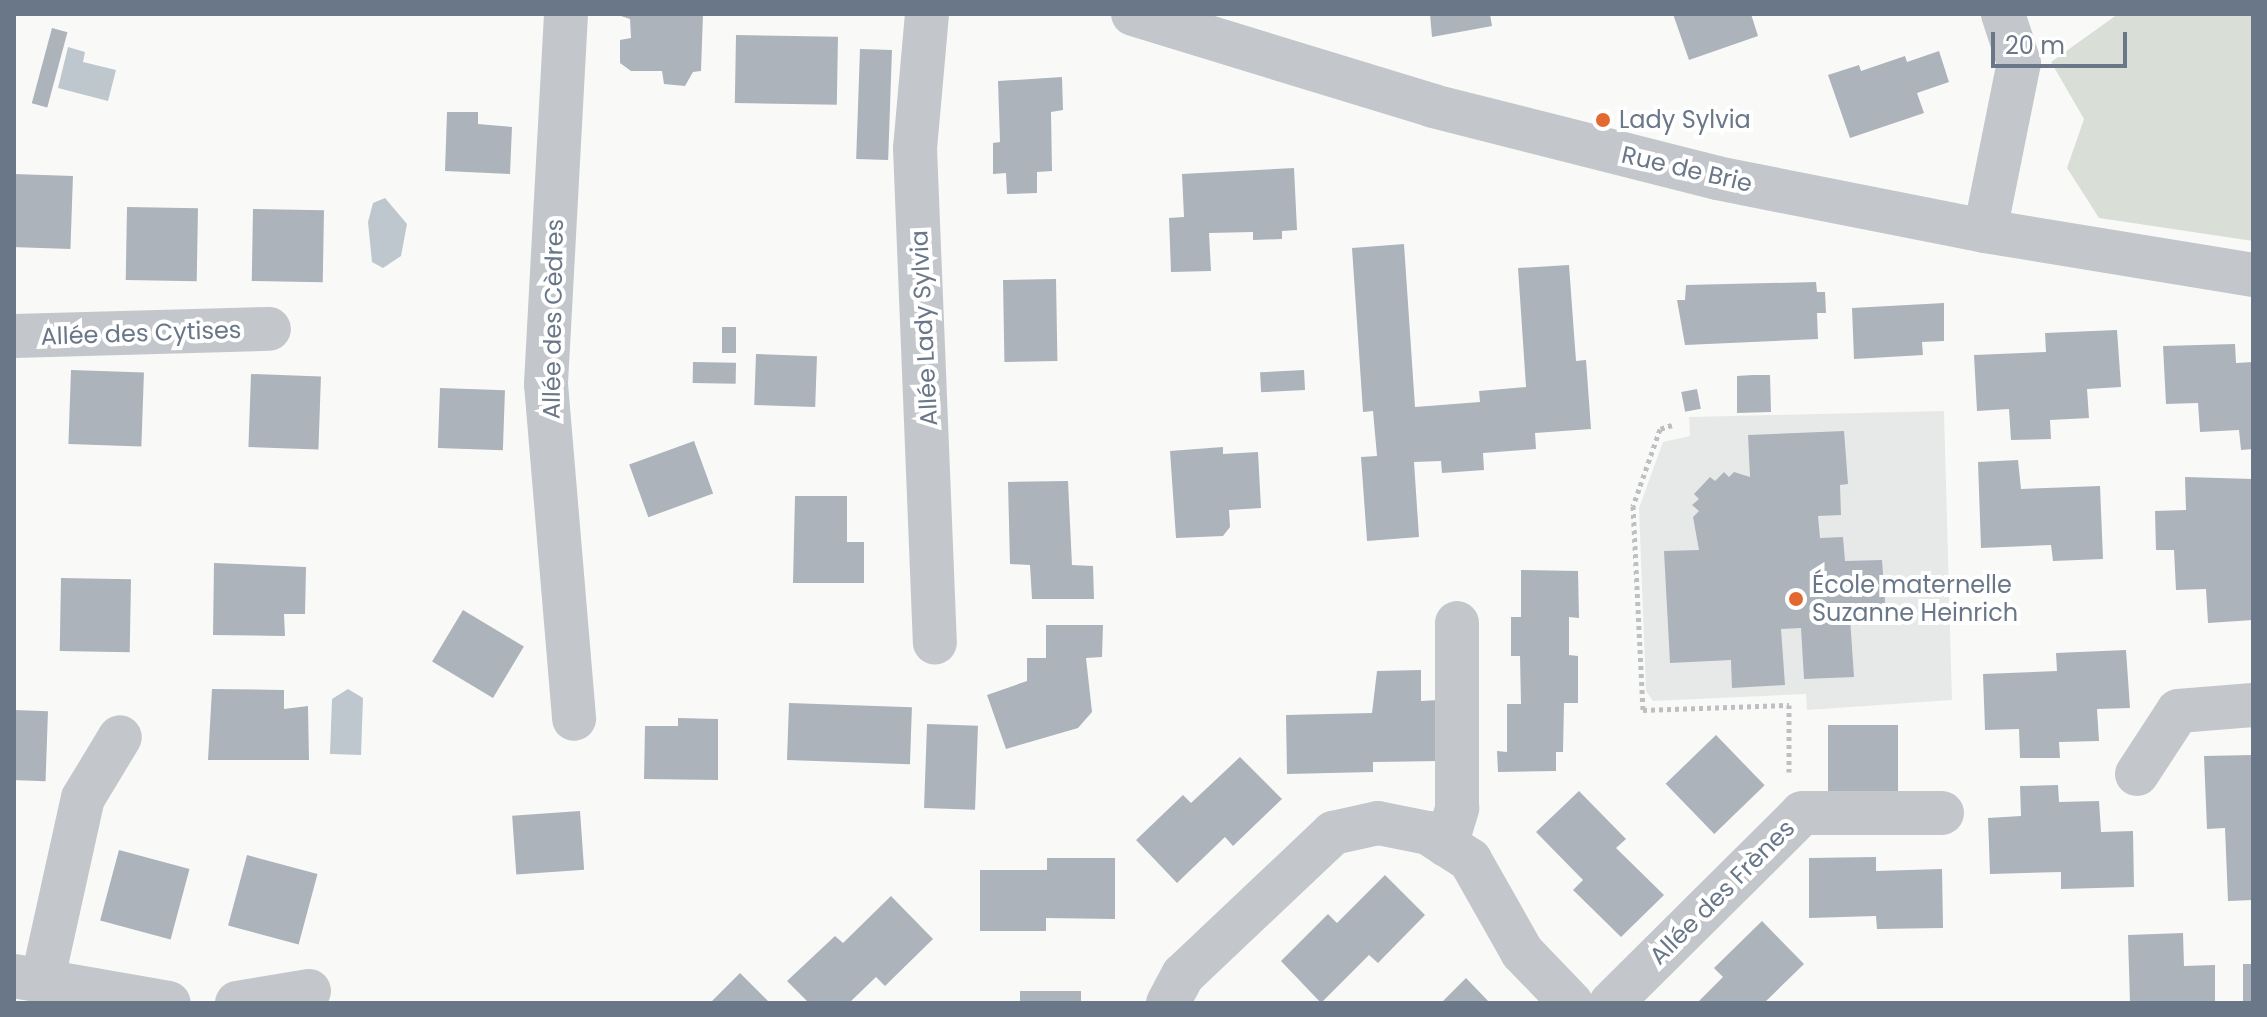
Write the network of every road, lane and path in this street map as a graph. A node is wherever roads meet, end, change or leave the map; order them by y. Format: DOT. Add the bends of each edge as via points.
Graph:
graph roads {
  1 [pos="566,14"];
  2 [pos="927,14"];
  3 [pos="1133,14"];
  4 [pos="2003,14"];
  5 [pos="1985,231"];
  6 [pos="2253,275"];
  7 [pos="269,329"];
  8 [pos="14,336"];
  9 [pos="1672,425"];
  10 [pos="1457,623"];
  11 [pos="935,643"];
  12 [pos="2253,705"];
  13 [pos="574,719"];
  14 [pos="120,737"];
  15 [pos="2137,774"];
  16 [pos="1802,813"];
  17 [pos="1942,813"];
  18 [pos="1446,845"];
  19 [pos="29,977"];
  20 [pos="309,991"];
  21 [pos="169,1003"];
  22 [pos="237,1003"];
  23 [pos="1168,1003"];
  24 [pos="1571,1003"];
  25 [pos="1611,1003"];
  1 -- 13 [label="street, Allée des Cèdres" via="546,384"];
  2 -- 11 [label="street, Allée Lady Sylvia" via="915,148"];
  3 -- 5 [label="street, Rue de Brie" via="1433,106 1632,158"];
  4 -- 5 [label="street" via="2019,63"];
  5 -- 6 [label="street, Rue de Brie"];
  7 -- 8 [label="street, Allée des Cytises"];
  9 -- 16 [label="path" via="1660,429 1633,506 1643,710 1789,705 1789,796"];
  10 -- 18 [label="street" via="1457,808"];
  12 -- 15 [label="street" via="2178,711"];
  14 -- 19 [label="street" via="83,798"];
  16 -- 17 [label="street, Allée des Frènes"];
  16 -- 25 [label="street, Allée des Frènes"];
  18 -- 23 [label="street" via="1428,833 1378,823 1333,833 1183,975"];
  18 -- 24 [label="street" via="1470,860 1522,952"];
  19 -- 21 [label="street"];
  20 -- 22 [label="street"];
}
